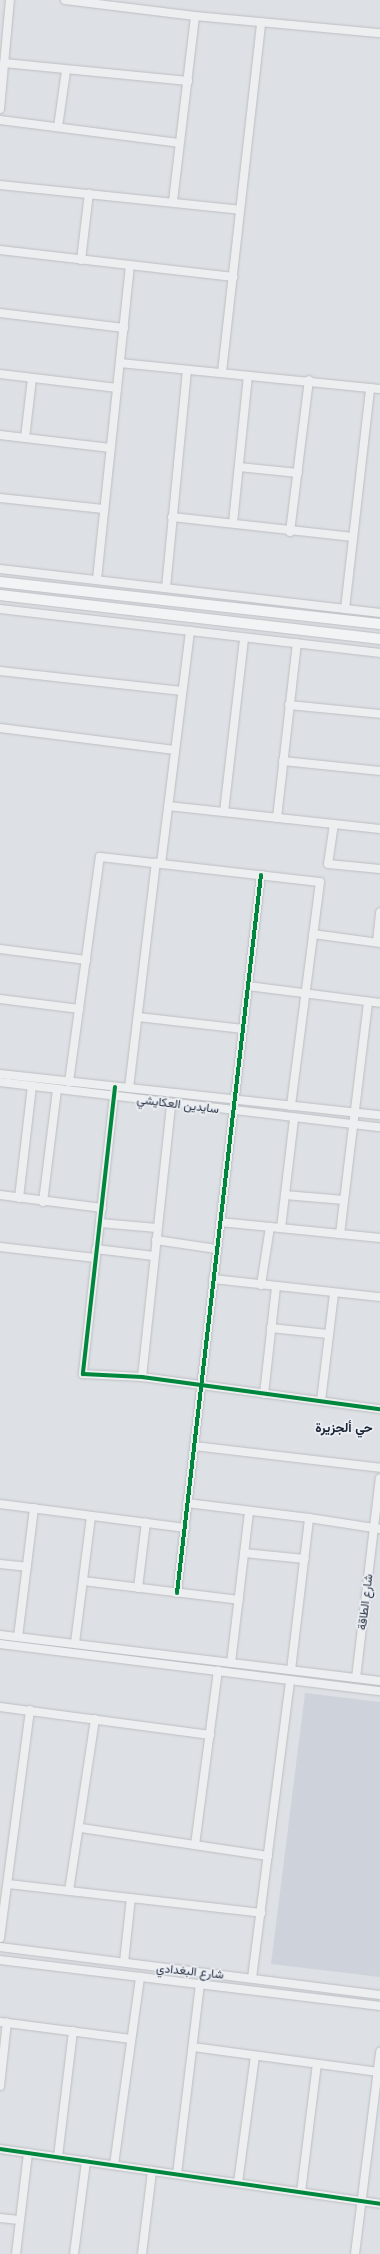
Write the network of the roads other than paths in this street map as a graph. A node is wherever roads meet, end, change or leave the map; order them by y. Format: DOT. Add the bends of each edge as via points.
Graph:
graph roads {
  1 [pos="10,0"];
  2 [pos="65,0"];
  3 [pos="195,16"];
  4 [pos="261,22"];
  5 [pos="380,33"];
  6 [pos="4,63"];
  7 [pos="66,71"];
  8 [pos="188,81"];
  9 [pos="0,109"];
  10 [pos="0,120"];
  11 [pos="58,127"];
  12 [pos="179,143"];
  13 [pos="0,185"];
  14 [pos="89,193"];
  15 [pos="173,201"];
  16 [pos="240,210"];
  17 [pos="0,250"];
  18 [pos="81,260"];
  19 [pos="130,266"];
  20 [pos="233,277"];
  21 [pos="0,313"];
  22 [pos="124,328"];
  23 [pos="120,363"];
  24 [pos="187,370"];
  25 [pos="222,372"];
  26 [pos="0,374"];
  27 [pos="248,376"];
  28 [pos="32,378"];
  29 [pos="309,380"];
  30 [pos="117,388"];
  31 [pos="370,388"];
  32 [pos="380,389"];
  33 [pos="0,435"];
  34 [pos="25,438"];
  35 [pos="110,448"];
  36 [pos="239,467"];
  37 [pos="298,473"];
  38 [pos="0,498"];
  39 [pos="103,509"];
  40 [pos="172,517"];
  41 [pos="233,524"];
  42 [pos="290,532"];
  43 [pos="353,537"];
  44 [pos="0,569"];
  45 [pos="97,579"];
  46 [pos="0,582"];
  47 [pos="166,588"];
  48 [pos="0,595"];
  49 [pos="145,598"];
  50 [pos="168,600"];
  51 [pos="0,609"];
  52 [pos="345,609"];
  53 [pos="145,612"];
  54 [pos="380,612"];
  55 [pos="169,615"];
  56 [pos="380,616"];
  57 [pos="368,623"];
  58 [pos="380,624"];
  59 [pos="190,632"];
  60 [pos="244,638"];
  61 [pos="380,639"];
  62 [pos="297,643"];
  63 [pos="380,653"];
  64 [pos="0,671"];
  65 [pos="182,691"];
  66 [pos="289,705"];
  67 [pos="380,714"];
  68 [pos="0,728"];
  69 [pos="175,750"];
  70 [pos="283,761"];
  71 [pos="380,771"];
  72 [pos="168,806"];
  73 [pos="224,812"];
  74 [pos="277,818"];
  75 [pos="334,824"];
  76 [pos="380,829"];
  77 [pos="158,864"];
  78 [pos="380,869"];
  79 [pos="261,875"];
  80 [pos="380,912"];
  81 [pos="313,934"];
  82 [pos="378,943"];
  83 [pos="0,949"];
  84 [pos="86,960"];
  85 [pos="248,986"];
  86 [pos="305,994"];
  87 [pos="0,999"];
  88 [pos="368,1002"];
  89 [pos="380,1003"];
  90 [pos="79,1009"];
  91 [pos="138,1017"];
  92 [pos="243,1029"];
  93 [pos="0,1074"];
  94 [pos="0,1082"];
  95 [pos="69,1082"];
  96 [pos="32,1086"];
  97 [pos="115,1087"];
  98 [pos="129,1088"];
  99 [pos="57,1089"];
  100 [pos="114,1097"];
  101 [pos="234,1099"];
  102 [pos="171,1104"];
  103 [pos="291,1106"];
  104 [pos="232,1111"];
  105 [pos="354,1113"];
  106 [pos="380,1115"];
  107 [pos="294,1119"];
  108 [pos="353,1124"];
  109 [pos="380,1127"];
  110 [pos="0,1195"];
  111 [pos="285,1195"];
  112 [pos="19,1198"];
  113 [pos="344,1200"];
  114 [pos="43,1202"];
  115 [pos="102,1208"];
  116 [pos="220,1222"];
  117 [pos="100,1223"];
  118 [pos="270,1227"];
  119 [pos="157,1228"];
  120 [pos="281,1228"];
  121 [pos="340,1234"];
  122 [pos="380,1238"];
  123 [pos="156,1240"];
  124 [pos="0,1247"];
  125 [pos="96,1249"];
  126 [pos="216,1249"];
  127 [pos="154,1256"];
  128 [pos="95,1258"];
  129 [pos="213,1278"];
  130 [pos="261,1285"];
  131 [pos="276,1287"];
  132 [pos="334,1293"];
  133 [pos="380,1297"];
  134 [pos="271,1328"];
  135 [pos="328,1334"];
  136 [pos="142,1377"];
  137 [pos="201,1387"];
  138 [pos="264,1394"];
  139 [pos="321,1402"];
  140 [pos="380,1409"];
  141 [pos="194,1446"];
  142 [pos="380,1468"];
  143 [pos="380,1478"];
  144 [pos="187,1503"];
  145 [pos="0,1504"];
  146 [pos="34,1508"];
  147 [pos="249,1510"];
  148 [pos="91,1516"];
  149 [pos="310,1518"];
  150 [pos="146,1522"];
  151 [pos="185,1528"];
  152 [pos="377,1529"];
  153 [pos="244,1553"];
  154 [pos="305,1559"];
  155 [pos="0,1564"];
  156 [pos="27,1567"];
  157 [pos="83,1581"];
  158 [pos="138,1588"];
  159 [pos="177,1593"];
  160 [pos="240,1600"];
  161 [pos="0,1635"];
  162 [pos="18,1637"];
  163 [pos="0,1644"];
  164 [pos="75,1644"];
  165 [pos="101,1647"];
  166 [pos="114,1648"];
  167 [pos="100,1656"];
  168 [pos="113,1658"];
  169 [pos="231,1663"];
  170 [pos="292,1670"];
  171 [pos="218,1671"];
  172 [pos="356,1678"];
  173 [pos="290,1680"];
  174 [pos="380,1681"];
  175 [pos="380,1690"];
  176 [pos="0,1707"];
  177 [pos="30,1710"];
  178 [pos="95,1719"];
  179 [pos="210,1735"];
  180 [pos="81,1828"];
  181 [pos="195,1845"];
  182 [pos="268,1856"];
  183 [pos="8,1884"];
  184 [pos="69,1891"];
  185 [pos="131,1898"];
  186 [pos="261,1912"];
  187 [pos="0,1938"];
  188 [pos="0,1947"];
  189 [pos="0,1960"];
  190 [pos="124,1962"];
  191 [pos="168,1968"];
  192 [pos="182,1970"];
  193 [pos="140,1977"];
  194 [pos="252,1978"];
  195 [pos="165,1980"];
  196 [pos="180,1982"];
  197 [pos="200,1984"];
  198 [pos="380,1995"];
  199 [pos="380,2006"];
  200 [pos="3,2022"];
  201 [pos="73,2032"];
  202 [pos="131,2040"];
  203 [pos="193,2047"];
  204 [pos="380,2052"];
  205 [pos="255,2056"];
  206 [pos="317,2064"];
  207 [pos="378,2072"];
  208 [pos="0,2086"];
  209 [pos="0,2149"];
  210 [pos="28,2153"];
  211 [pos="58,2157"];
  212 [pos="86,2161"];
  213 [pos="114,2165"];
  214 [pos="152,2171"];
  215 [pos="177,2174"];
  216 [pos="238,2183"];
  217 [pos="301,2192"];
  218 [pos="361,2201"];
  219 [pos="380,2204"];
  220 [pos="0,2218"];
  221 [pos="19,2220"];
  222 [pos="16,2254"];
  223 [pos="74,2254"];
  224 [pos="142,2254"];
  225 [pos="355,2254"];
  1 -- 6 [label="street"];
  2 -- 3 [label="street"];
  3 -- 4 [label="street"];
  3 -- 8 [label="street"];
  4 -- 5 [label="street"];
  4 -- 16 [label="street"];
  6 -- 7 [label="street"];
  6 -- 9 [label="street"];
  7 -- 8 [label="street"];
  7 -- 11 [label="street"];
  8 -- 12 [label="street"];
  10 -- 11 [label="street"];
  11 -- 12 [label="street"];
  12 -- 15 [label="street"];
  13 -- 14 [label="street"];
  14 -- 15 [label="street"];
  14 -- 18 [label="street"];
  15 -- 16 [label="street"];
  16 -- 20 [label="street"];
  17 -- 18 [label="street"];
  18 -- 19 [label="street"];
  19 -- 20 [label="street"];
  19 -- 22 [label="street"];
  20 -- 25 [label="street"];
  21 -- 22 [label="street"];
  22 -- 23 [label="street"];
  23 -- 24 [label="street"];
  23 -- 30 [label="street"];
  24 -- 25 [label="street"];
  24 -- 40 [label="street"];
  25 -- 27 [label="street"];
  26 -- 28 [label="street"];
  27 -- 29 [label="street"];
  27 -- 36 [label="street"];
  28 -- 30 [label="street"];
  28 -- 34 [label="street"];
  29 -- 31 [label="street"];
  29 -- 37 [label="street"];
  30 -- 35 [label="street"];
  31 -- 32 [label="street"];
  31 -- 43 [label="street"];
  33 -- 34 [label="street"];
  34 -- 35 [label="street"];
  35 -- 39 [label="street"];
  36 -- 37 [label="street"];
  36 -- 41 [label="street"];
  37 -- 42 [label="street"];
  38 -- 39 [label="street"];
  39 -- 45 [label="street"];
  40 -- 41 [label="street"];
  40 -- 47 [label="street"];
  41 -- 42 [label="street"];
  42 -- 43 [label="street"];
  43 -- 52 [label="street"];
  44 -- 45 [label="street"];
  45 -- 47 [label="street"];
  46 -- 49 [label="main road"];
  47 -- 52 [label="street"];
  48 -- 53 [label="main road"];
  49 -- 50 [label="main road"];
  49 -- 53 [label="main road" via="149,605"];
  50 -- 55 [label="main road" via="165,608"];
  50 -- 57 [label="main road"];
  51 -- 59 [label="street"];
  52 -- 54 [label="street"];
  53 -- 55 [label="main road"];
  55 -- 61 [label="main road"];
  56 -- 57 [label="main road"];
  57 -- 58 [label="main road"];
  59 -- 60 [label="street"];
  59 -- 65 [label="street"];
  60 -- 62 [label="street"];
  60 -- 73 [label="street"];
  62 -- 63 [label="street"];
  62 -- 66 [label="street"];
  64 -- 65 [label="street"];
  65 -- 69 [label="street"];
  66 -- 67 [label="street"];
  66 -- 70 [label="street"];
  68 -- 69 [label="street"];
  69 -- 72 [label="street"];
  70 -- 71 [label="street"];
  70 -- 74 [label="street"];
  72 -- 73 [label="street"];
  72 -- 77 [label="street"];
  73 -- 74 [label="street"];
  74 -- 75 [label="street"];
  75 -- 76 [label="street"];
  75 -- 78 [label="street" via="328,864"];
  77 -- 79 [label="street"];
  77 -- 84 [label="street" via="100,857"];
  77 -- 91 [label="street"];
  79 -- 81 [label="street" via="320,882"];
  79 -- 85 [label="street"];
  80 -- 82 [label="street"];
  81 -- 82 [label="street"];
  81 -- 86 [label="street"];
  83 -- 84 [label="street"];
  84 -- 90 [label="street"];
  85 -- 86 [label="street"];
  85 -- 92 [label="street"];
  86 -- 88 [label="street"];
  86 -- 103 [label="street"];
  87 -- 90 [label="street"];
  88 -- 89 [label="street"];
  88 -- 105 [label="street"];
  90 -- 95 [label="street"];
  91 -- 92 [label="street"];
  91 -- 98 [label="street"];
  92 -- 101 [label="street"];
  93 -- 95 [label="street, سايدين العكايشي"];
  94 -- 96 [label="street, سايدين العكايشي"];
  95 -- 97 [label="street, سايدين العكايشي"];
  96 -- 99 [label="street, سايدين العكايشي"];
  96 -- 112 [label="street"];
  97 -- 98 [label="street, سايدين العكايشي"];
  97 -- 100 [label="street"];
  98 -- 101 [label="street, سايدين العكايشي"];
  99 -- 100 [label="street, سايدين العكايشي"];
  99 -- 114 [label="street"];
  100 -- 102 [label="street, سايدين العكايشي"];
  100 -- 115 [label="street"];
  101 -- 103 [label="street, سايدين العكايشي"];
  101 -- 104 [label="street"];
  102 -- 104 [label="street, سايدين العكايشي"];
  102 -- 119 [label="street"];
  103 -- 105 [label="street, سايدين العكايشي"];
  104 -- 107 [label="street, سايدين العكايشي"];
  104 -- 116 [label="street"];
  105 -- 106 [label="street, سايدين العكايشي"];
  105 -- 108 [label="street"];
  107 -- 108 [label="street, سايدين العكايشي"];
  107 -- 111 [label="street"];
  108 -- 109 [label="street, سايدين العكايشي"];
  108 -- 113 [label="street"];
  110 -- 112 [label="street"];
  111 -- 113 [label="street"];
  111 -- 120 [label="street"];
  112 -- 114 [label="street"];
  113 -- 121 [label="street"];
  114 -- 115 [label="street"];
  115 -- 117 [label="street"];
  116 -- 118 [label="street"];
  116 -- 126 [label="street"];
  117 -- 119 [label="street"];
  117 -- 125 [label="street"];
  118 -- 120 [label="street"];
  118 -- 130 [label="street"];
  119 -- 123 [label="street"];
  120 -- 121 [label="street"];
  121 -- 122 [label="street"];
  123 -- 126 [label="street"];
  123 -- 127 [label="street"];
  124 -- 128 [label="street"];
  125 -- 127 [label="street"];
  125 -- 128 [label="street"];
  126 -- 129 [label="street"];
  127 -- 136 [label="street"];
  128 -- 136 [label="street" via="83,1374"];
  129 -- 130 [label="street"];
  129 -- 137 [label="street"];
  130 -- 131 [label="street"];
  131 -- 132 [label="street"];
  131 -- 134 [label="street"];
  132 -- 133 [label="street"];
  132 -- 135 [label="street"];
  134 -- 135 [label="street"];
  134 -- 138 [label="street"];
  135 -- 139 [label="street"];
  136 -- 137 [label="street"];
  137 -- 138 [label="street"];
  137 -- 141 [label="street"];
  138 -- 139 [label="street"];
  139 -- 140 [label="street"];
  141 -- 142 [label="street"];
  141 -- 144 [label="street"];
  143 -- 152 [label="street, شارع الطاقة"];
  144 -- 147 [label="street"];
  144 -- 151 [label="street"];
  145 -- 146 [label="street"];
  146 -- 148 [label="street"];
  146 -- 156 [label="street"];
  147 -- 149 [label="street"];
  147 -- 153 [label="street"];
  148 -- 150 [label="street"];
  148 -- 157 [label="street"];
  149 -- 152 [label="street"];
  149 -- 154 [label="street"];
  150 -- 151 [label="street"];
  150 -- 158 [label="street"];
  151 -- 159 [label="street"];
  152 -- 172 [label="street, شارع الطاقة"];
  153 -- 154 [label="street"];
  153 -- 160 [label="street"];
  154 -- 170 [label="street"];
  155 -- 156 [label="street"];
  156 -- 162 [label="street"];
  157 -- 158 [label="street"];
  157 -- 164 [label="street"];
  158 -- 159 [label="street"];
  159 -- 160 [label="street"];
  160 -- 169 [label="street"];
  161 -- 162 [label="street"];
  162 -- 164 [label="street"];
  163 -- 167 [label="street"];
  164 -- 165 [label="street"];
  165 -- 166 [label="street"];
  165 -- 167 [label="street" via="103,1652"];
  166 -- 168 [label="street" via="111,1653"];
  166 -- 169 [label="street"];
  167 -- 168 [label="street"];
  168 -- 171 [label="street"];
  169 -- 170 [label="street"];
  170 -- 172 [label="street"];
  171 -- 173 [label="street"];
  171 -- 179 [label="street"];
  172 -- 174 [label="street"];
  173 -- 175 [label="street"];
  173 -- 182 [label="street"];
  176 -- 177 [label="street"];
  177 -- 178 [label="street"];
  177 -- 183 [label="street"];
  178 -- 179 [label="street"];
  178 -- 180 [label="street"];
  179 -- 181 [label="street"];
  180 -- 181 [label="street"];
  180 -- 184 [label="street"];
  181 -- 182 [label="street"];
  182 -- 186 [label="street"];
  183 -- 184 [label="street"];
  183 -- 187 [label="street"];
  184 -- 185 [label="street"];
  185 -- 186 [label="street"];
  185 -- 190 [label="street"];
  186 -- 194 [label="street"];
  188 -- 190 [label="street, شارع البغدادي"];
  189 -- 193 [label="street, شارع البغدادي"];
  190 -- 191 [label="street, شارع البغدادي"];
  191 -- 192 [label="street, شارع البغدادي"];
  191 -- 195 [label="street" via="170,1975"];
  192 -- 194 [label="street, شارع البغدادي"];
  192 -- 196 [label="street" via="177,1976"];
  193 -- 195 [label="street, شارع البغدادي"];
  193 -- 202 [label="street"];
  194 -- 198 [label="street, شارع البغدادي"];
  195 -- 196 [label="street, شارع البغدادي"];
  196 -- 197 [label="street, شارع البغدادي"];
  197 -- 199 [label="street, شارع البغدادي"];
  197 -- 203 [label="street"];
  200 -- 201 [label="street"];
  200 -- 208 [label="street"];
  201 -- 202 [label="street"];
  201 -- 211 [label="street"];
  202 -- 213 [label="street"];
  203 -- 205 [label="street"];
  203 -- 215 [label="street"];
  204 -- 207 [label="street"];
  205 -- 206 [label="street"];
  205 -- 216 [label="street"];
  206 -- 207 [label="street"];
  206 -- 217 [label="street"];
  207 -- 218 [label="street"];
  209 -- 210 [label="street"];
  210 -- 211 [label="street"];
  210 -- 221 [label="street"];
  211 -- 212 [label="street"];
  212 -- 213 [label="street"];
  212 -- 223 [label="street"];
  213 -- 214 [label="street"];
  214 -- 215 [label="street"];
  214 -- 224 [label="street"];
  215 -- 216 [label="street"];
  216 -- 217 [label="street"];
  217 -- 218 [label="street"];
  218 -- 219 [label="street"];
  218 -- 225 [label="street"];
  220 -- 221 [label="street"];
  221 -- 222 [label="street"];
}
